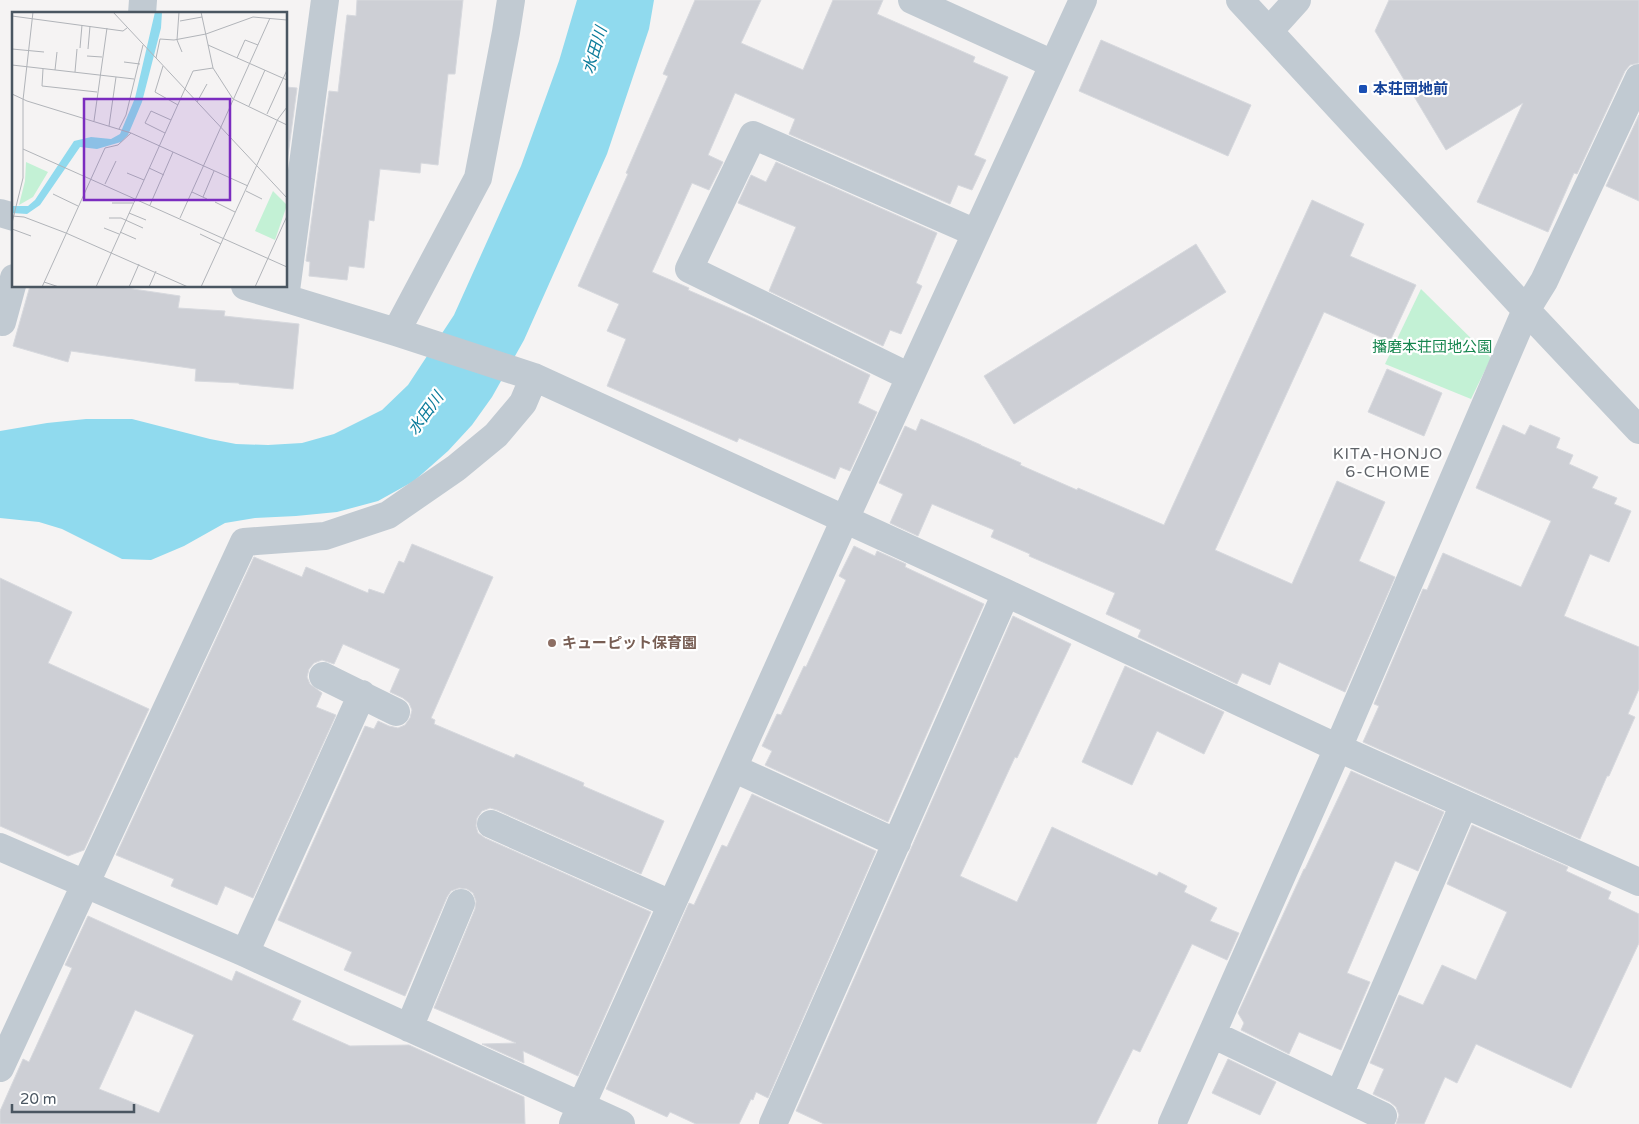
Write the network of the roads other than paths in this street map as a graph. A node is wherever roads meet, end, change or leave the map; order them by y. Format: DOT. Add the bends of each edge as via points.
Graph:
graph roads {
  1 [pos="325,0"];
  2 [pos="511,0"];
  3 [pos="912,0"];
  4 [pos="1083,0"];
  5 [pos="1240,0"];
  6 [pos="1297,0"];
  7 [pos="1269,32"];
  8 [pos="1053,64"];
  9 [pos="1639,78"];
  10 [pos="295,160"];
  11 [pos="976,233"];
  12 [pos="288,257"];
  13 [pos="12,285"];
  14 [pos="252,288"];
  15 [pos="286,288"];
  16 [pos="285,298"];
  17 [pos="1526,310"];
  18 [pos="2,322"];
  19 [pos="396,332"];
  20 [pos="534,377"];
  21 [pos="910,377"];
  22 [pos="1639,430"];
  23 [pos="845,519"];
  24 [pos="1006,593"];
  25 [pos="323,676"];
  26 [pos="362,694"];
  27 [pos="396,712"];
  28 [pos="1338,748"];
  29 [pos="733,768"];
  30 [pos="1464,804"];
  31 [pos="491,824"];
  32 [pos="897,843"];
  33 [pos="0,847"];
  34 [pos="1639,882"];
  35 [pos="84,884"];
  36 [pos="461,903"];
  37 [pos="671,904"];
  38 [pos="245,953"];
  39 [pos="410,1028"];
  40 [pos="1212,1034"];
  41 [pos="0,1068"];
  42 [pos="1339,1095"];
  43 [pos="577,1115"];
  44 [pos="1382,1116"];
  45 [pos="621,1124"];
  46 [pos="773,1124"];
  47 [pos="1172,1124"];
  1 -- 10 [label="street"];
  2 -- 19 [label="street" via="478,178"];
  3 -- 8 [label="street"];
  4 -- 8 [label="street"];
  5 -- 7 [label="street"];
  6 -- 7 [label="street"];
  7 -- 17 [label="street"];
  8 -- 11 [label="street"];
  9 -- 17 [label="street" via="1544,281"];
  10 -- 12 [label="street"];
  11 -- 21 [label="street"];
  11 -- 21 [label="street" via="753,135 689,269"];
  13 -- 18 [label="street"];
  14 -- 16 [label="street"];
  15 -- 16 [label="street"];
  16 -- 19 [label="street"];
  17 -- 22 [label="street"];
  17 -- 28 [label="street"];
  19 -- 20 [label="street"];
  20 -- 23 [label="street"];
  20 -- 35 [label="street" via="523,403 496,435 456,468 388,515 325,536 244,542"];
  21 -- 23 [label="street"];
  23 -- 24 [label="street"];
  23 -- 29 [label="street"];
  24 -- 28 [label="street"];
  24 -- 32 [label="street"];
  25 -- 26 [label="street"];
  26 -- 27 [label="street"];
  26 -- 38 [label="street"];
  28 -- 30 [label="street"];
  28 -- 40 [label="street"];
  29 -- 32 [label="street"];
  29 -- 37 [label="street"];
  30 -- 34 [label="street"];
  30 -- 42 [label="street"];
  31 -- 37 [label="street"];
  32 -- 46 [label="street"];
  33 -- 35 [label="street"];
  35 -- 38 [label="street"];
  35 -- 41 [label="street"];
  36 -- 39 [label="street"];
  37 -- 43 [label="street"];
  38 -- 39 [label="street"];
  39 -- 43 [label="street"];
  40 -- 42 [label="street"];
  40 -- 47 [label="street"];
  42 -- 44 [label="street"];
  43 -- 45 [label="street"];
}
